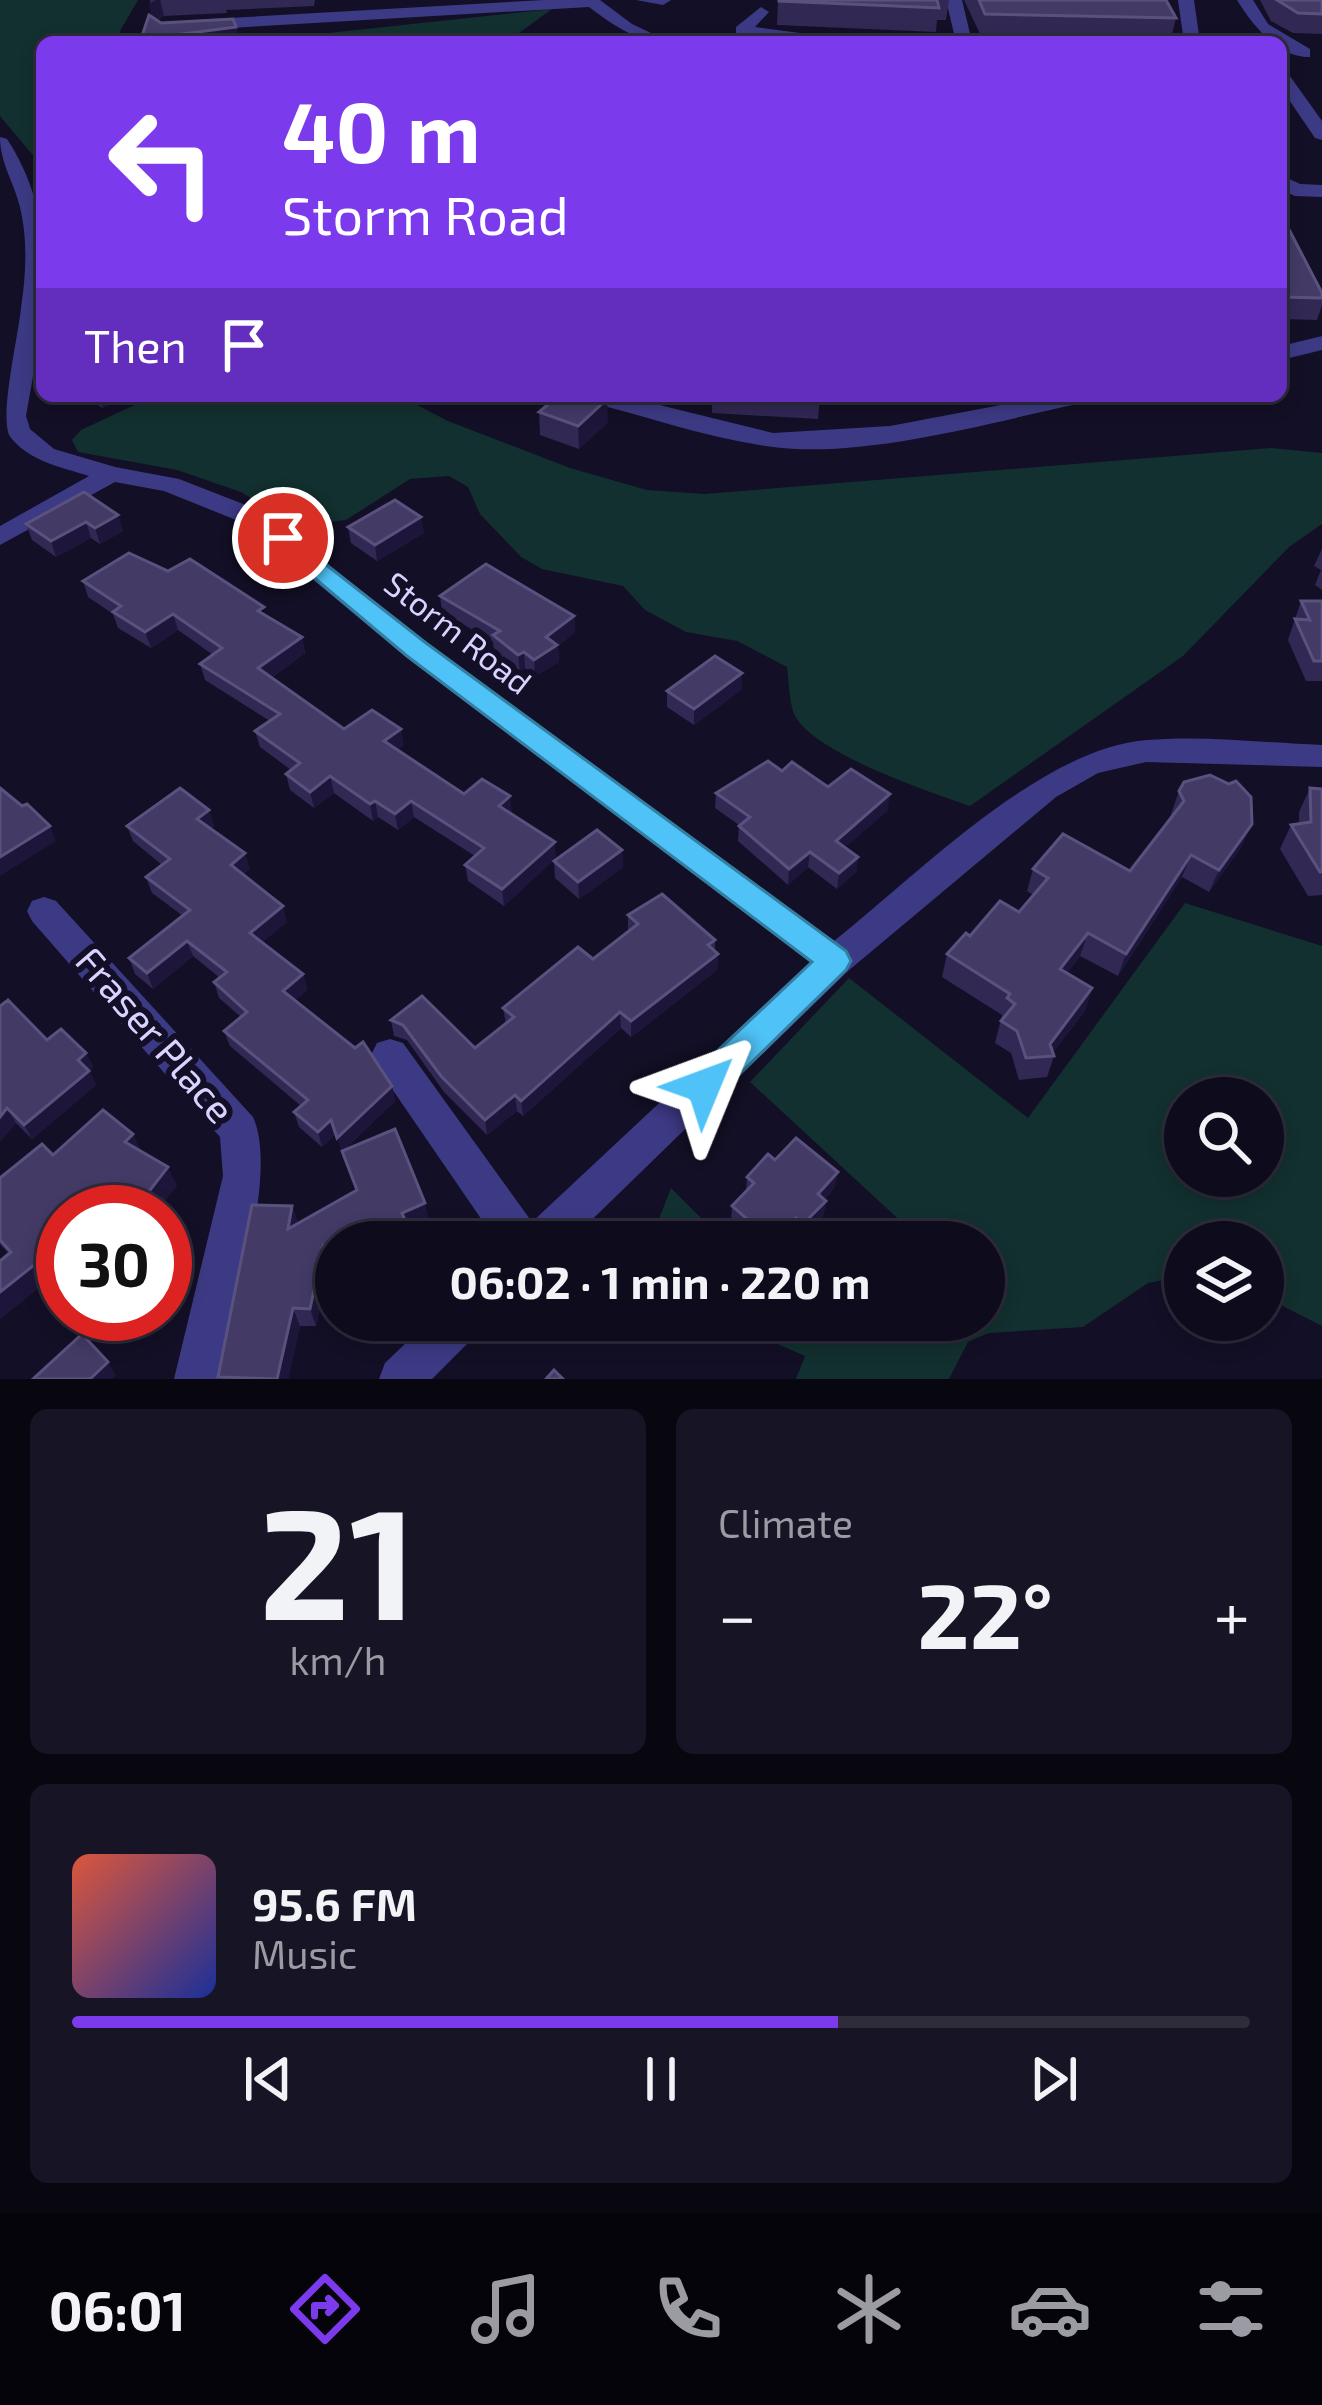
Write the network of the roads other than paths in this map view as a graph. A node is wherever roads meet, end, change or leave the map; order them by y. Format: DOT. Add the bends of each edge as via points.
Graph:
graph roads {
  1 [pos="954,0"];
  2 [pos="1186,0"];
  3 [pos="1245,0"];
  4 [pos="590,1"];
  5 [pos="760,12"];
  6 [pos="187,25"];
  7 [pos="648,36"];
  8 [pos="786,36"];
  9 [pos="963,36"];
  10 [pos="1197,36"];
  11 [pos="1280,36"];
  12 [pos="1287,84"];
  13 [pos="1287,104"];
  14 [pos="1303,104"];
  15 [pos="1322,134"];
  16 [pos="0,143"];
  17 [pos="1287,185"];
  18 [pos="1322,191"];
  19 [pos="1322,343"];
  20 [pos="1287,352"];
  21 [pos="618,402"];
  22 [pos="1049,402"];
  23 [pos="9,438"];
  24 [pos="111,474"];
  25 [pos="0,537"];
  26 [pos="1322,756"];
  27 [pos="44,911"];
  28 [pos="835,961"];
  29 [pos="390,1054"];
  30 [pos="506,1221"];
  31 [pos="562,1221"];
  32 [pos="439,1341"];
  33 [pos="196,1379"];
  34 [pos="401,1379"];
  1 -- 9 [label="street"];
  2 -- 10 [label="street"];
  3 -- 11 [label="street" via="1262,27"];
  4 -- 6 [label="street"];
  4 -- 7 [label="street"];
  5 -- 8 [label="street" via="742,30"];
  12 -- 14 [label="street"];
  13 -- 14 [label="street"];
  14 -- 15 [label="street"];
  16 -- 23 [label="street, Storm Road" via="32,206 36,256"];
  17 -- 18 [label="street"];
  19 -- 20 [label="street"];
  21 -- 22 [label="street" via="800,441"];
  23 -- 24 [label="street, Storm Road"];
  24 -- 25 [label="street"];
  24 -- 28 [label="street, Storm Road" via="170,484 255,518 416,650"];
  26 -- 28 [label="street" via="1146,752 1089,764 1045,790"];
  27 -- 33 [label="street, Fraser Place" via="239,1130 242,1176"];
  28 -- 31 [label="street"];
  29 -- 30 [label="street"];
  32 -- 34 [label="street"];
}
